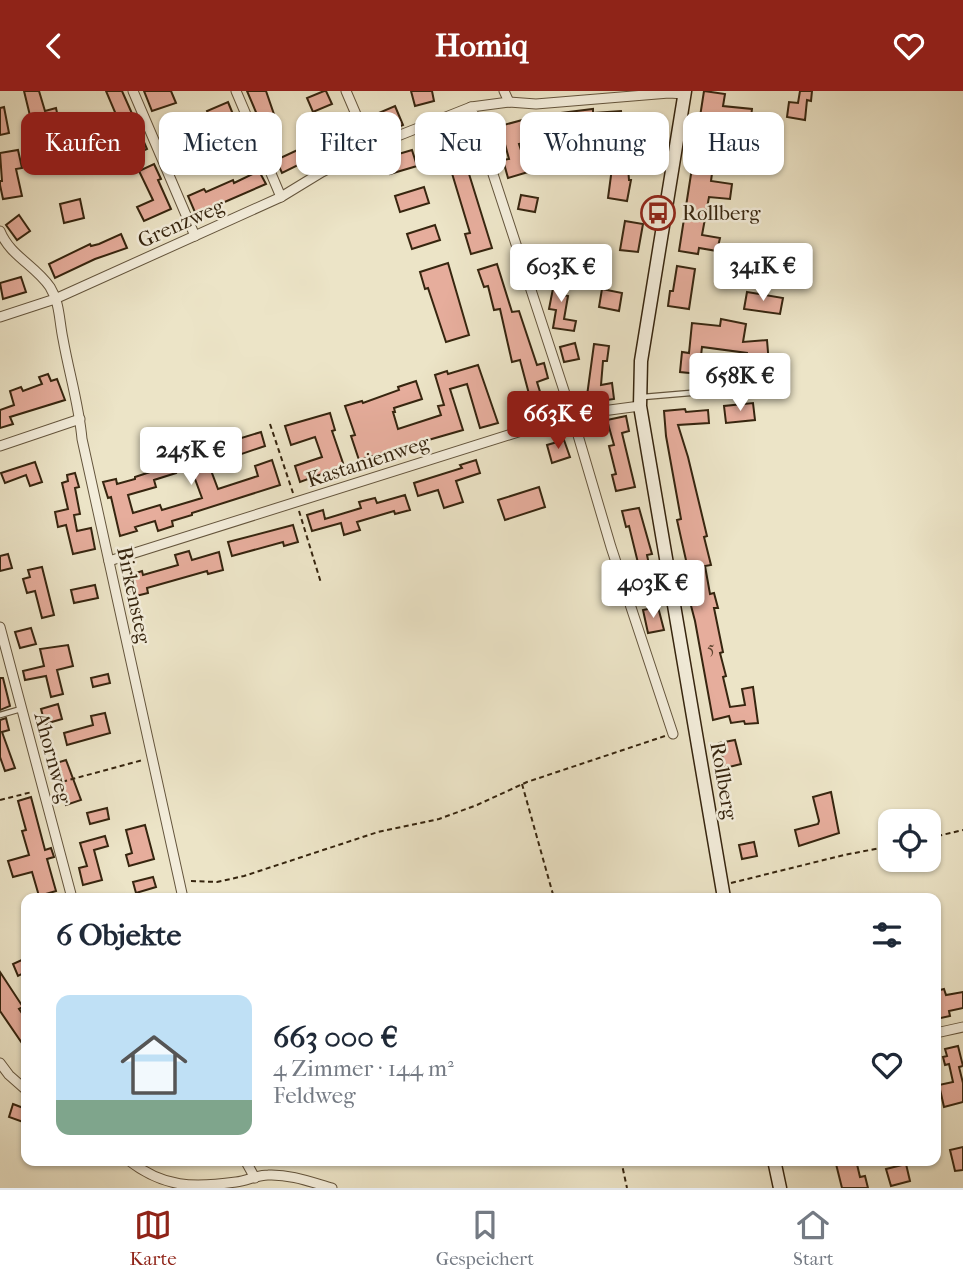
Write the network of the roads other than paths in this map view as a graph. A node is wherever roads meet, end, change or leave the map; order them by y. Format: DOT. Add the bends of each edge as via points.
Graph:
graph roads {
  1 [pos="133,91"];
  2 [pos="236,91"];
  3 [pos="346,91"];
  4 [pos="504,91"];
  5 [pos="684,93"];
  6 [pos="509,102"];
  7 [pos="471,107"];
  8 [pos="355,112"];
  9 [pos="401,135"];
  10 [pos="317,175"];
  11 [pos="281,197"];
  12 [pos="0,231"];
  13 [pos="195,236"];
  14 [pos="55,299"];
  15 [pos="0,317"];
  16 [pos="761,387"];
  17 [pos="640,402"];
  18 [pos="572,415"];
  19 [pos="80,419"];
  20 [pos="0,446"];
  21 [pos="109,561"];
  22 [pos="0,627"];
  23 [pos="22,709"];
  24 [pos="0,715"];
  25 [pos="673,734"];
  26 [pos="723,891"];
  27 [pos="71,893"];
  28 [pos="182,893"];
  29 [pos="963,1027"];
  30 [pos="941,1032"];
  31 [pos="0,1063"];
  32 [pos="4,1076"];
  33 [pos="21,1084"];
  34 [pos="135,1166"];
  35 [pos="248,1166"];
  36 [pos="775,1166"];
  37 [pos="255,1178"];
  38 [pos="332,1188"];
  39 [pos="780,1188"];
  1 -- 13 [label="street"];
  2 -- 11 [label="street"];
  3 -- 8 [label="street"];
  4 -- 6 [label="street"];
  5 -- 6 [label="street"];
  5 -- 17 [label="main road, Rollberg" via="641,361"];
  6 -- 7 [label="street, Grenzweg"];
  7 -- 9 [label="street, Grenzweg"];
  7 -- 18 [label="street"];
  10 -- 11 [label="street, Grenzweg"];
  11 -- 13 [label="street, Grenzweg"];
  12 -- 14 [label="street" via="12,252 43,278"];
  13 -- 14 [label="street, Grenzweg"];
  14 -- 15 [label="street, Grenzweg"];
  14 -- 19 [label="street, Birkensteg"];
  16 -- 17 [label="lane"];
  17 -- 18 [label="street, Kastanienweg"];
  17 -- 26 [label="main road, Rollberg"];
  18 -- 21 [label="street, Kastanienweg"];
  18 -- 25 [label="street"];
  19 -- 20 [label="street"];
  19 -- 21 [label="street, Birkensteg"];
  21 -- 28 [label="street, Birkensteg"];
  22 -- 23 [label="street, Ahornweg"];
  23 -- 24 [label="lane"];
  23 -- 27 [label="street, Ahornweg"];
  29 -- 30 [label="street"];
  31 -- 32 [label="street"];
  32 -- 33 [label="street"];
  34 -- 37 [label="street" via="145,1174 183,1185"];
  35 -- 37 [label="street"];
  36 -- 39 [label="main road"];
  37 -- 38 [label="street" via="286,1176"];
}
